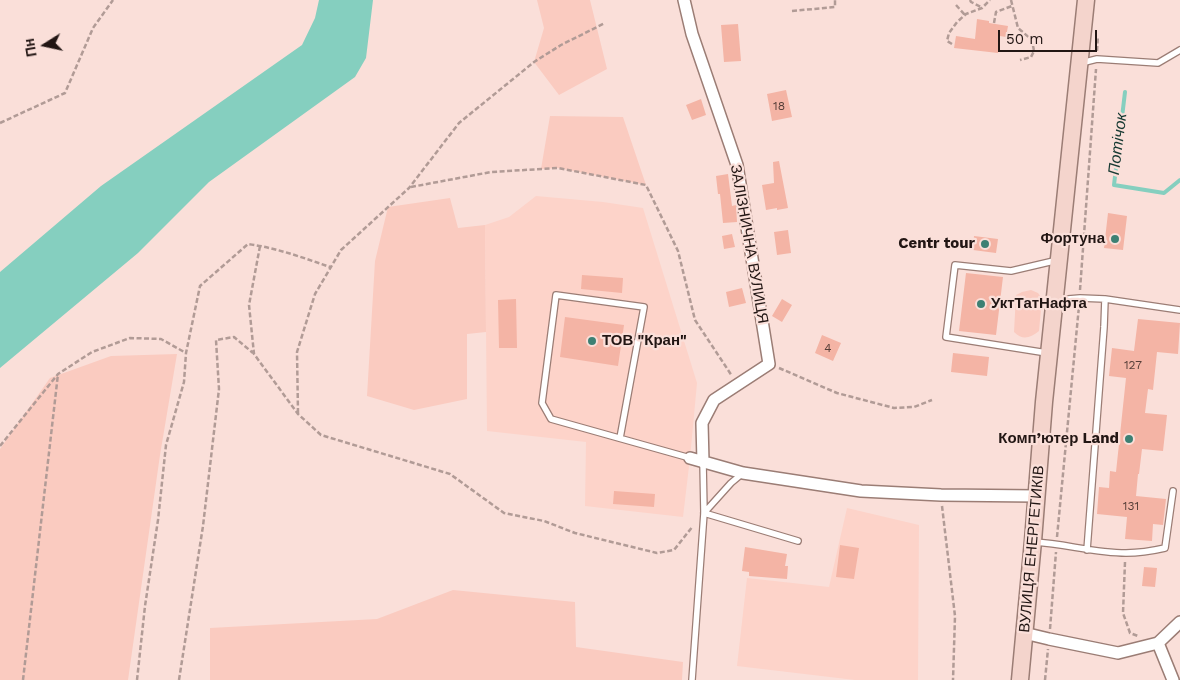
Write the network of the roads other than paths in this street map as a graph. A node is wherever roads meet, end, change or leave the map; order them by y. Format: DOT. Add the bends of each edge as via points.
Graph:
graph roads {
  1 [pos="684,0"];
  2 [pos="1086,0"];
  3 [pos="1180,50"];
  4 [pos="1079,64"];
  5 [pos="1058,260"];
  6 [pos="1105,299"];
  7 [pos="1054,301"];
  8 [pos="1180,310"];
  9 [pos="1050,353"];
  10 [pos="620,438"];
  11 [pos="690,458"];
  12 [pos="703,462"];
  13 [pos="743,473"];
  14 [pos="1173,491"];
  15 [pos="1037,496"];
  16 [pos="704,513"];
  17 [pos="798,541"];
  18 [pos="1033,542"];
  19 [pos="1086,550"];
  20 [pos="1179,625"];
  21 [pos="1024,633"];
  22 [pos="1158,644"];
  23 [pos="692,680"];
  24 [pos="1020,680"];
  25 [pos="1173,680"];
  1 -- 12 [label="street, ЗАЛІЗНИЧНА ВУЛИЦЯ" via="692,34 737,165 769,364 714,400 702,423"];
  2 -- 4 [label="main road, ВУЛИЦЯ ЕНЕРГЕТИКІВ"];
  3 -- 4 [label="lane" via="1158,63 1096,60"];
  4 -- 5 [label="main road, ВУЛИЦЯ ЕНЕРГЕТИКІВ"];
  5 -- 7 [label="main road, ВУЛИЦЯ ЕНЕРГЕТИКІВ"];
  5 -- 9 [label="lane" via="1011,271 955,265 946,337"];
  6 -- 7 [label="lane"];
  6 -- 8 [label="lane"];
  6 -- 19 [label="lane"];
  7 -- 9 [label="main road, ВУЛИЦЯ ЕНЕРГЕТИКІВ"];
  9 -- 15 [label="main road, ВУЛИЦЯ ЕНЕРГЕТИКІВ"];
  10 -- 10 [label="lane" via="551,419 542,403 556,295 644,307"];
  10 -- 11 [label="lane"];
  11 -- 12 [label="street"];
  12 -- 13 [label="street"];
  12 -- 16 [label="lane"];
  13 -- 15 [label="street" via="861,491"];
  13 -- 16 [label="lane"];
  14 -- 19 [label="lane" via="1165,548 1125,554"];
  15 -- 18 [label="main road, ВУЛИЦЯ ЕНЕРГЕТИКІВ"];
  16 -- 17 [label="lane"];
  16 -- 23 [label="lane"];
  18 -- 19 [label="lane"];
  18 -- 21 [label="main road, ВУЛИЦЯ ЕНЕРГЕТИКІВ"];
  20 -- 22 [label="street"];
  21 -- 22 [label="street" via="1118,653"];
  21 -- 24 [label="main road, ВУЛИЦЯ ЕНЕРГЕТИКІВ"];
  22 -- 25 [label="street"];
}
